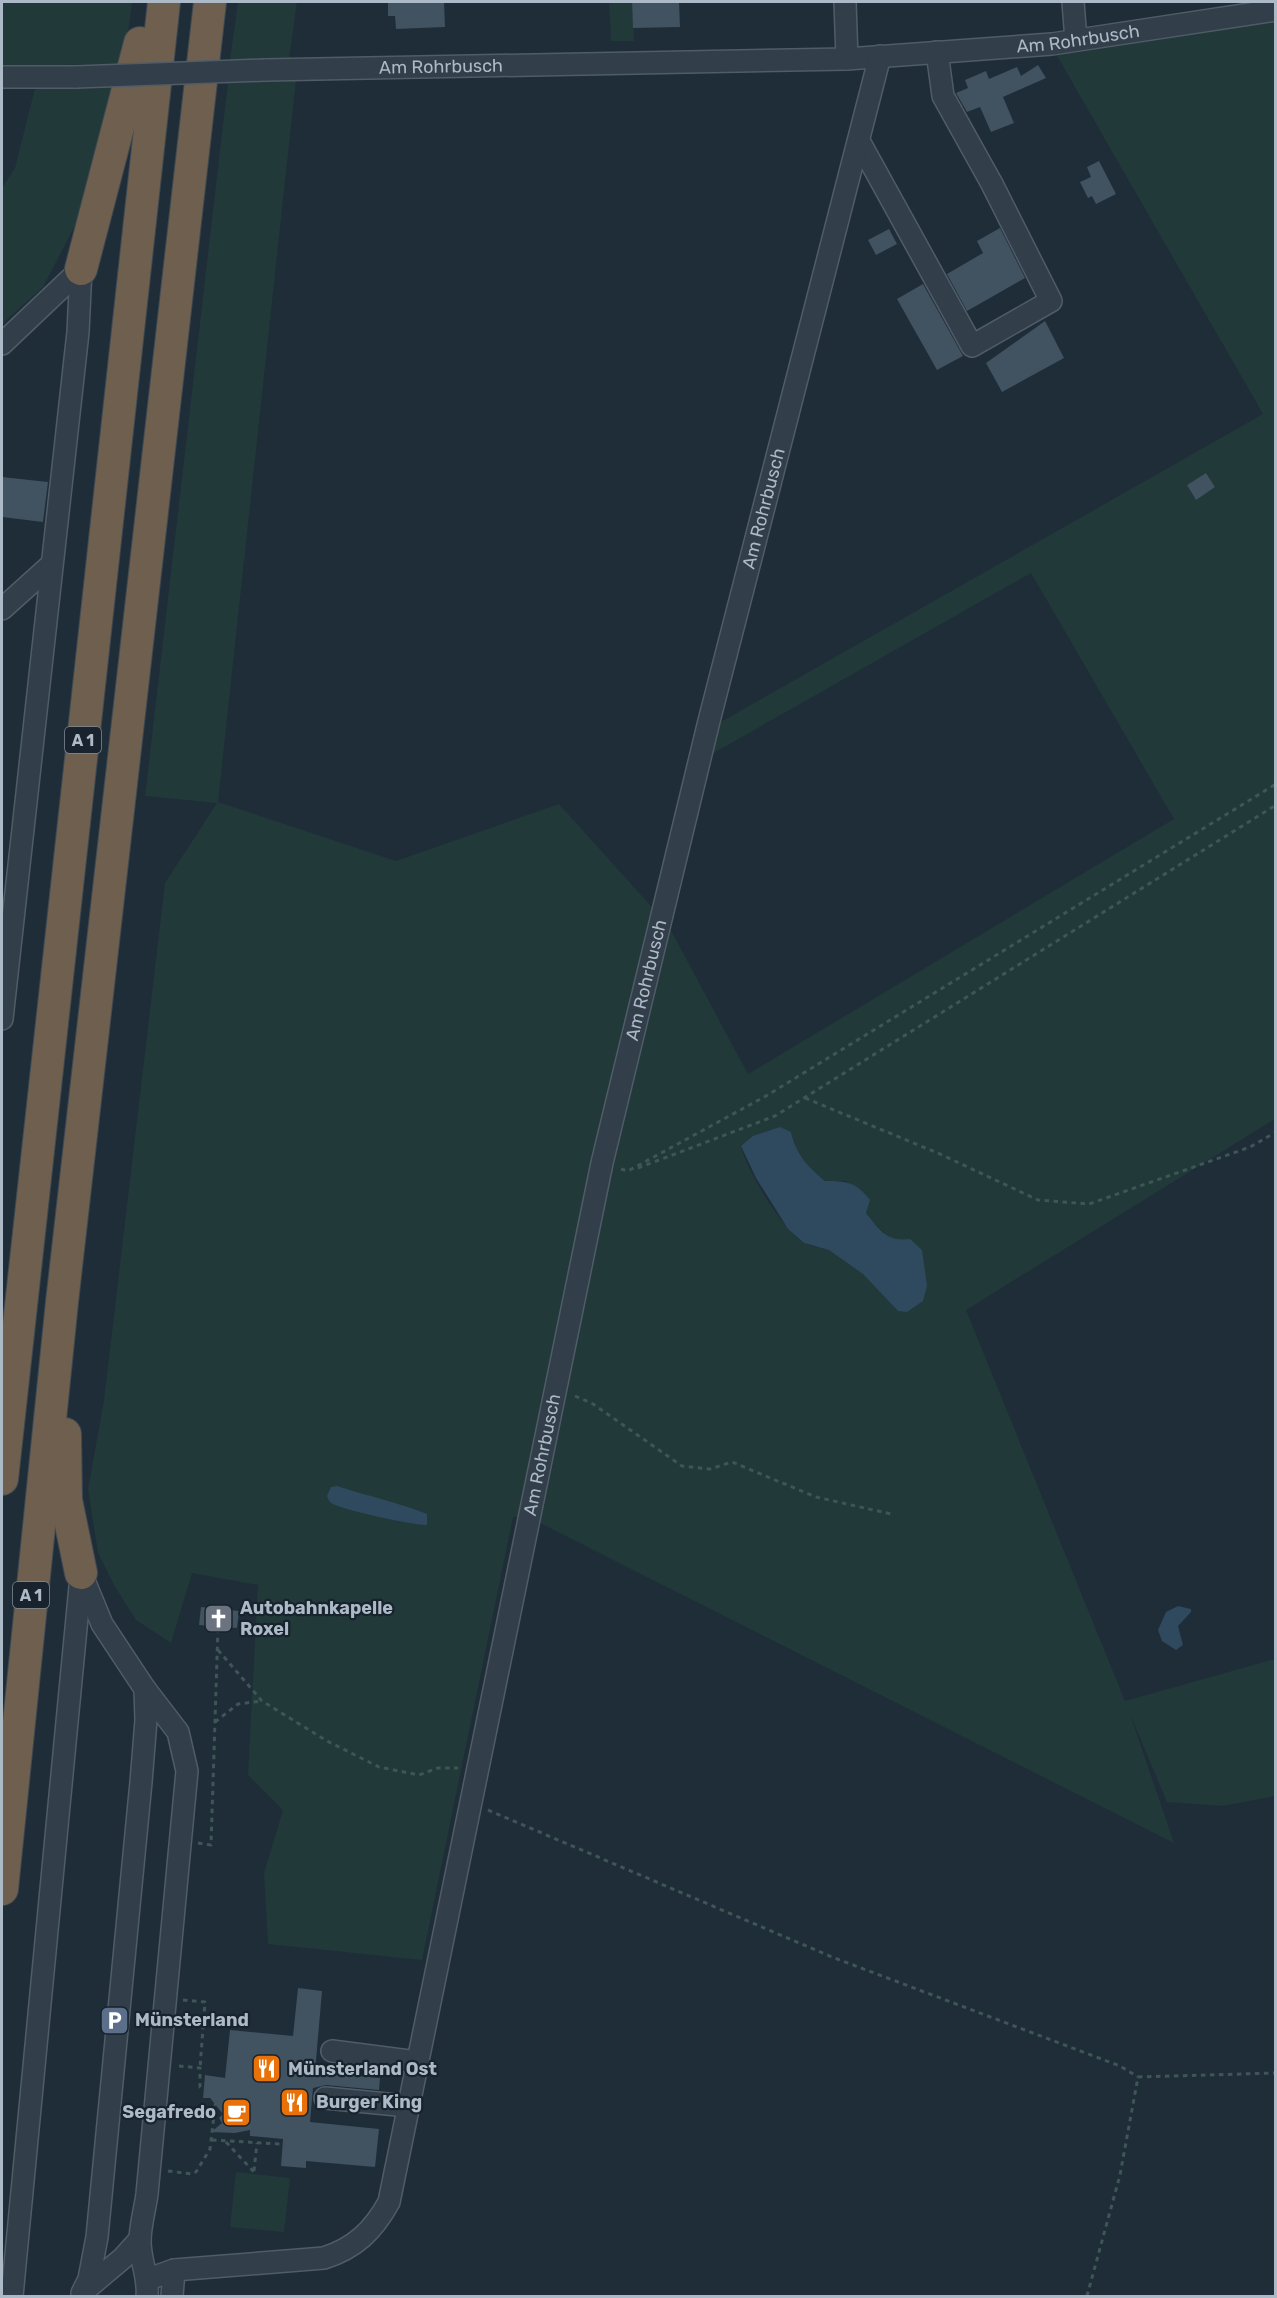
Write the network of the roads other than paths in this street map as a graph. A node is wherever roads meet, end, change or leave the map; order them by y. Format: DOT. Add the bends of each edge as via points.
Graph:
graph roads {
  1 [pos="151,2"];
  2 [pos="164,2"];
  3 [pos="210,2"];
  4 [pos="845,2"];
  5 [pos="1073,2"];
  6 [pos="1275,10"];
  7 [pos="1076,40"];
  8 [pos="937,52"];
  9 [pos="880,56"];
  10 [pos="848,59"];
  11 [pos="2,77"];
  12 [pos="859,141"];
  13 [pos="81,269"];
  14 [pos="2,344"];
  15 [pos="51,565"];
  16 [pos="2,609"];
  17 [pos="2,1019"];
  18 [pos="62,1302"];
  19 [pos="2,1479"];
  20 [pos="81,1573"];
  21 [pos="145,1689"];
  22 [pos="2,1889"];
  23 [pos="332,2051"];
  24 [pos="417,2062"];
  25 [pos="325,2098"];
  26 [pos="408,2106"];
  27 [pos="140,2239"];
  28 [pos="174,2270"];
  29 [pos="148,2288"];
  30 [pos="80,2295"];
  31 [pos="12,2296"];
  32 [pos="172,2296"];
  1 -- 13 [label="highway"];
  2 -- 19 [label="highway, A 1"];
  3 -- 18 [label="highway, A 1"];
  4 -- 10 [label="street"];
  5 -- 7 [label="street"];
  6 -- 7 [label="street, Am Rohrbusch"];
  7 -- 8 [label="street, Am Rohrbusch"];
  8 -- 9 [label="street, Am Rohrbusch"];
  8 -- 12 [label="street" via="943,96 1051,301 972,346"];
  9 -- 10 [label="street, Am Rohrbusch"];
  9 -- 12 [label="street, Am Rohrbusch"];
  10 -- 11 [label="street, Am Rohrbusch, bridge"];
  12 -- 24 [label="street, Am Rohrbusch" via="709,721 602,1163"];
  13 -- 14 [label="street"];
  13 -- 15 [label="street" via="78,332"];
  15 -- 16 [label="street"];
  15 -- 17 [label="street"];
  18 -- 20 [label="highway" via="66,1500"];
  18 -- 22 [label="highway, A 1"];
  20 -- 21 [label="street" via="102,1624"];
  20 -- 31 [label="street"];
  21 -- 27 [label="street" via="178,1732 187,1771"];
  21 -- 30 [label="street" via="143,1761 97,2237"];
  23 -- 24 [label="street"];
  24 -- 26 [label="street, Am Rohrbusch"];
  25 -- 26 [label="street"];
  26 -- 28 [label="street, Am Rohrbusch" via="389,2202 365,2237 345,2251 324,2258"];
  27 -- 29 [label="street"];
  27 -- 30 [label="street"];
  28 -- 29 [label="street, Am Rohrbusch"];
  28 -- 32 [label="street"];
}
